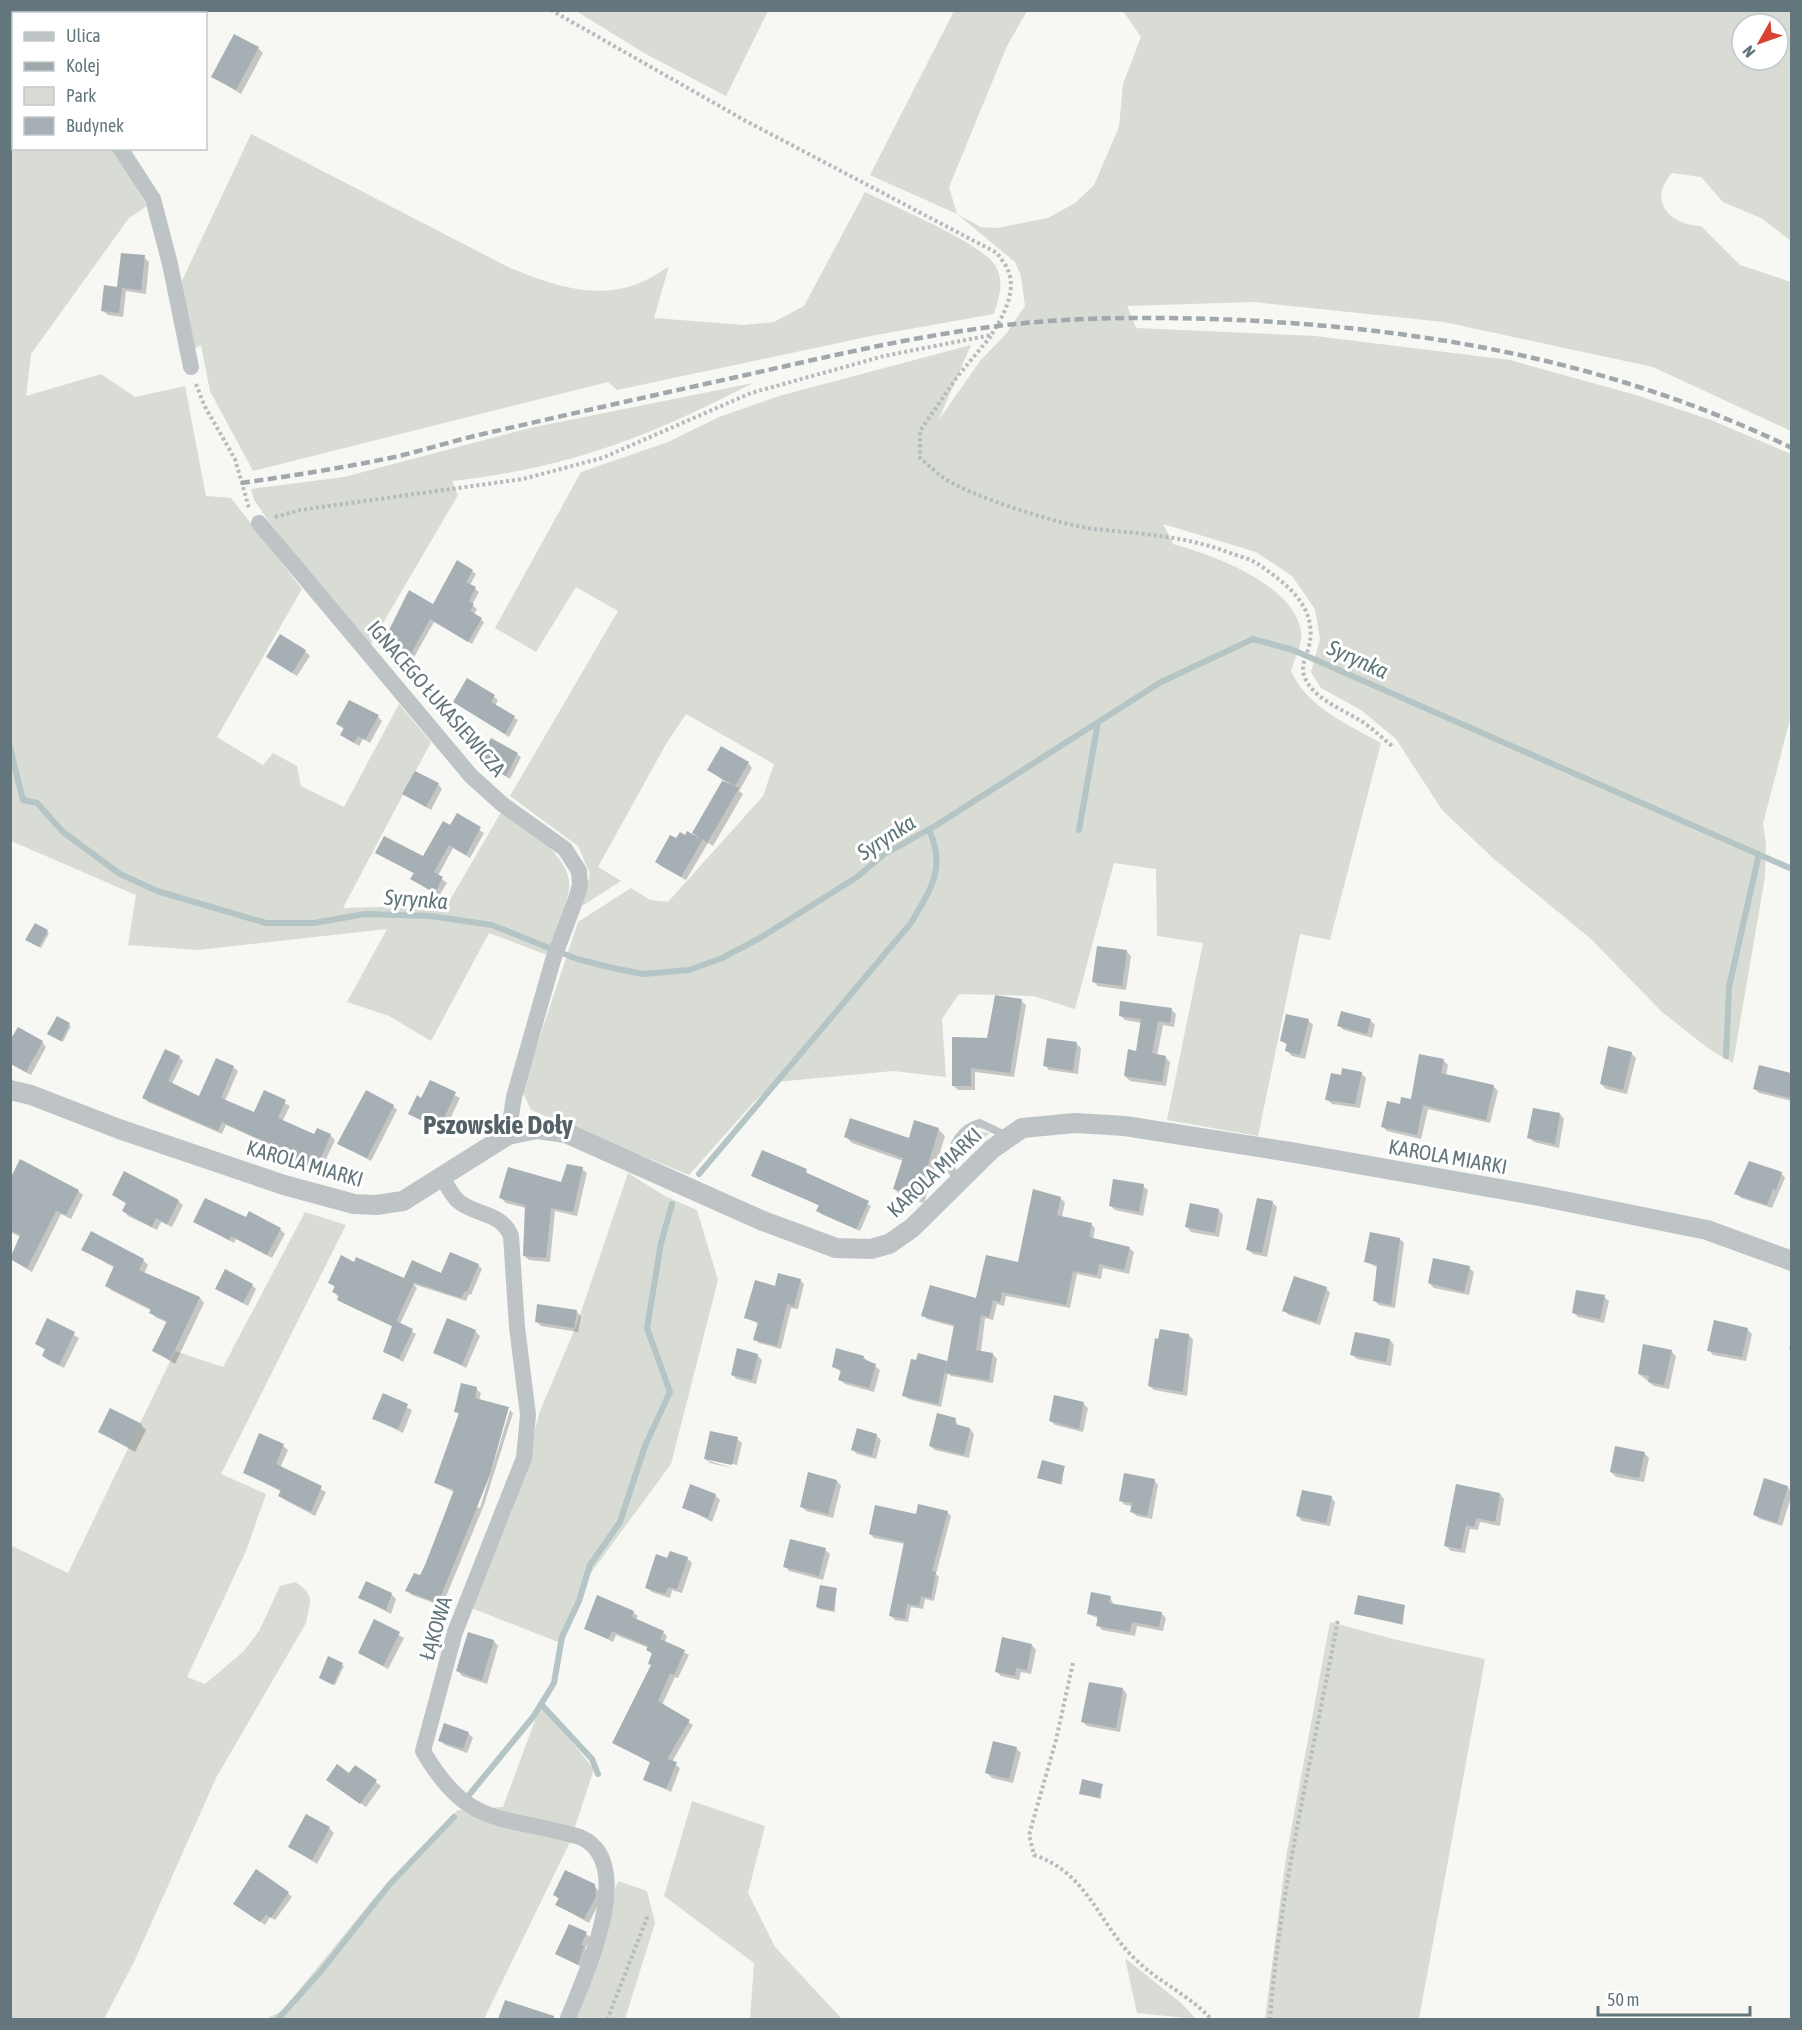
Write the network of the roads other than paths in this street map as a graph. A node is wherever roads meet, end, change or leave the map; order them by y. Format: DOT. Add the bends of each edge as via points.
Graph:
graph roads {
  1 [pos="121,150"];
  2 [pos="191,367"];
  3 [pos="259,523"];
  4 [pos="10,1090"];
  5 [pos="508,1134"];
  6 [pos="1009,1137"];
  7 [pos="441,1176"];
  8 [pos="958,1182"];
  9 [pos="1791,1261"];
  10 [pos="568,2018"];
  1 -- 2 [label="street" via="153,199"];
  3 -- 5 [label="street, IGNACEGO ŁUKASIEWICZA" via="471,776 502,804 548,834 573,859 579,872 580,885 553,960 514,1097"];
  4 -- 7 [label="street, KAROLA MIARKI" via="273,1181 354,1203 403,1202"];
  5 -- 7 [label="street, KAROLA MIARKI"];
  5 -- 8 [label="street, KAROLA MIARKI" via="537,1129 566,1133 763,1221 836,1248 871,1249 889,1244 912,1228"];
  6 -- 8 [label="street, KAROLA MIARKI"];
  6 -- 8 [label="lane" via="980,1123 963,1132 957,1138 950,1165"];
  6 -- 9 [label="street, KAROLA MIARKI" via="1022,1128 1075,1123 1125,1126 1296,1153 1707,1230"];
  7 -- 10 [label="street, ŁĄKOWA" via="457,1200 500,1220 511,1236 528,1415 524,1458 455,1632 423,1751 434,1770 464,1803 494,1819 580,1837 601,1857 608,1895 599,1934"];
}
